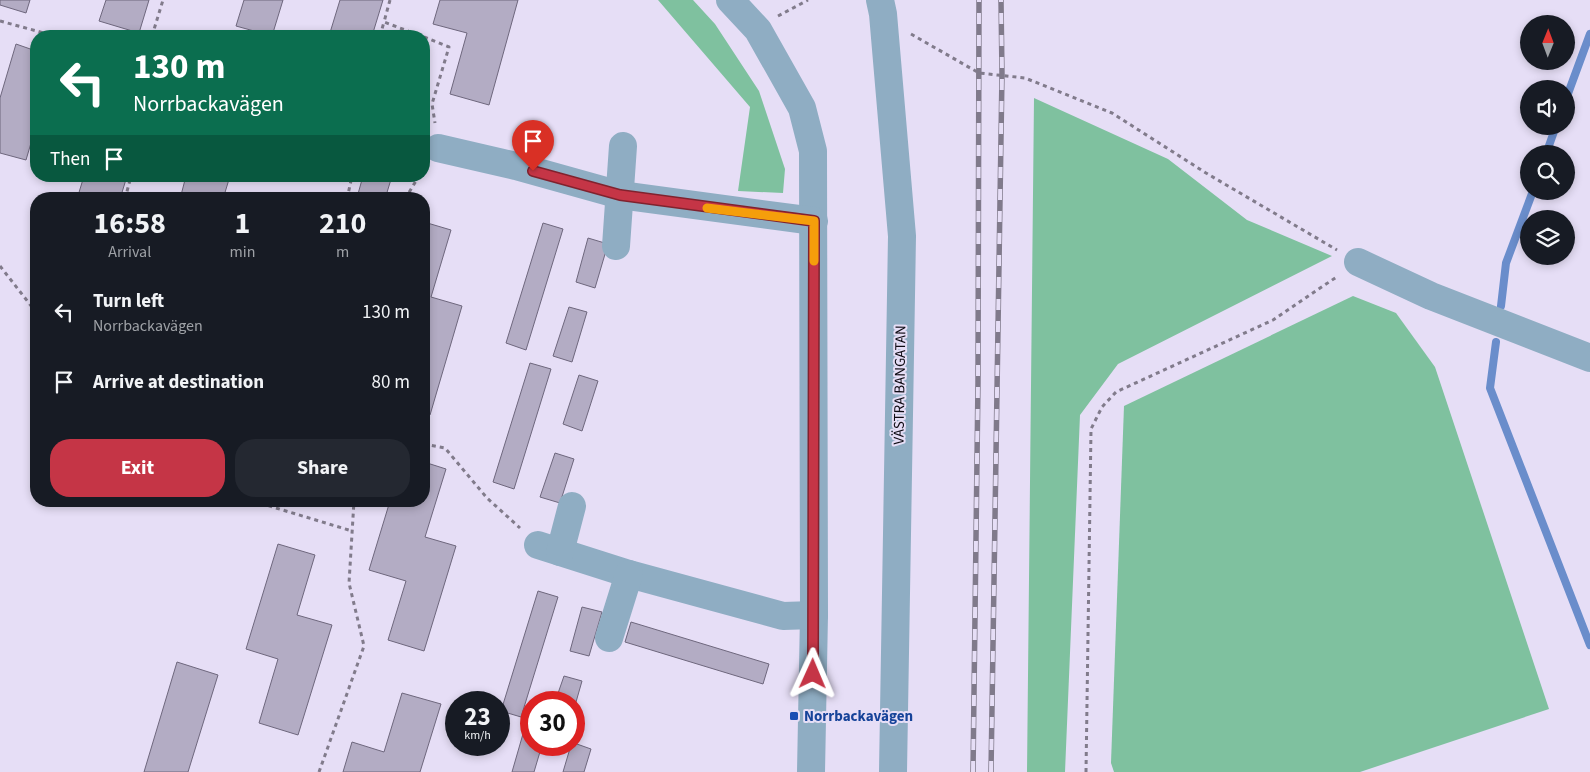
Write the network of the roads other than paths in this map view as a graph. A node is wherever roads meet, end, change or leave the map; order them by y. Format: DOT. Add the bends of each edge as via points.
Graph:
graph roads {
  1 [pos="730,0"];
  2 [pos="882,7"];
  3 [pos="623,146"];
  4 [pos="438,148"];
  5 [pos="620,195"];
  6 [pos="814,221"];
  7 [pos="616,246"];
  8 [pos="1358,262"];
  9 [pos="1590,358"];
  10 [pos="572,506"];
  11 [pos="629,574"];
  12 [pos="814,616"];
  13 [pos="609,638"];
  14 [pos="811,772"];
  15 [pos="893,772"];
  1 -- 6 [label="street" via="758,30 802,108 813,151"];
  2 -- 15 [label="street, VÄSTRA BANGATAN" via="902,236"];
  3 -- 5 [label="street"];
  4 -- 5 [label="street"];
  5 -- 6 [label="street"];
  5 -- 7 [label="street"];
  6 -- 12 [label="street"];
  8 -- 9 [label="street" via="1431,296"];
  10 -- 11 [label="street" via="549,549"];
  11 -- 12 [label="street" via="783,616"];
  11 -- 13 [label="street"];
  12 -- 14 [label="street"];
}
